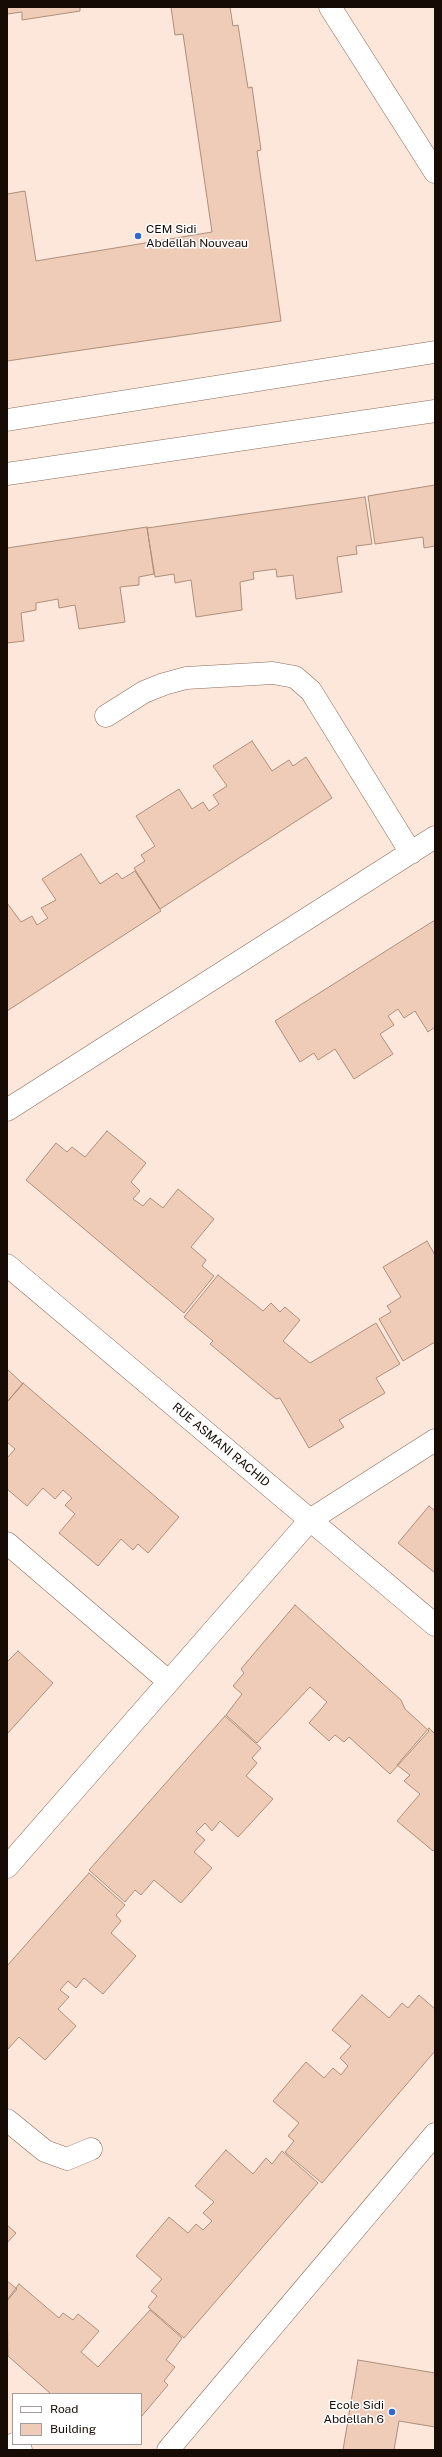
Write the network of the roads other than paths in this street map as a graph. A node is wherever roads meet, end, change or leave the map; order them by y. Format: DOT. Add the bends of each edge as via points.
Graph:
graph roads {
  1 [pos="330,7"];
  2 [pos="435,172"];
  3 [pos="435,352"];
  4 [pos="435,411"];
  5 [pos="7,420"];
  6 [pos="7,474"];
  7 [pos="106,716"];
  8 [pos="435,837"];
  9 [pos="411,852"];
  10 [pos="7,1110"];
  11 [pos="7,1265"];
  12 [pos="435,1440"];
  13 [pos="310,1520"];
  14 [pos="7,1544"];
  15 [pos="435,1625"];
  16 [pos="168,1681"];
  17 [pos="7,1867"];
  18 [pos="7,2120"];
  19 [pos="435,2134"];
  20 [pos="90,2149"];
  21 [pos="168,2450"];
  1 -- 2 [label="street"];
  3 -- 5 [label="street"];
  4 -- 6 [label="street"];
  7 -- 9 [label="street" via="144,692 186,678 273,673 295,677 312,692"];
  8 -- 9 [label="street"];
  9 -- 10 [label="street"];
  11 -- 13 [label="street, RUE ASMANI RACHID"];
  12 -- 13 [label="street"];
  13 -- 15 [label="street, RUE ASMANI RACHID"];
  13 -- 16 [label="street"];
  14 -- 16 [label="street"];
  16 -- 17 [label="street"];
  18 -- 20 [label="street" via="45,2151 67,2159"];
  19 -- 21 [label="street"];
}
